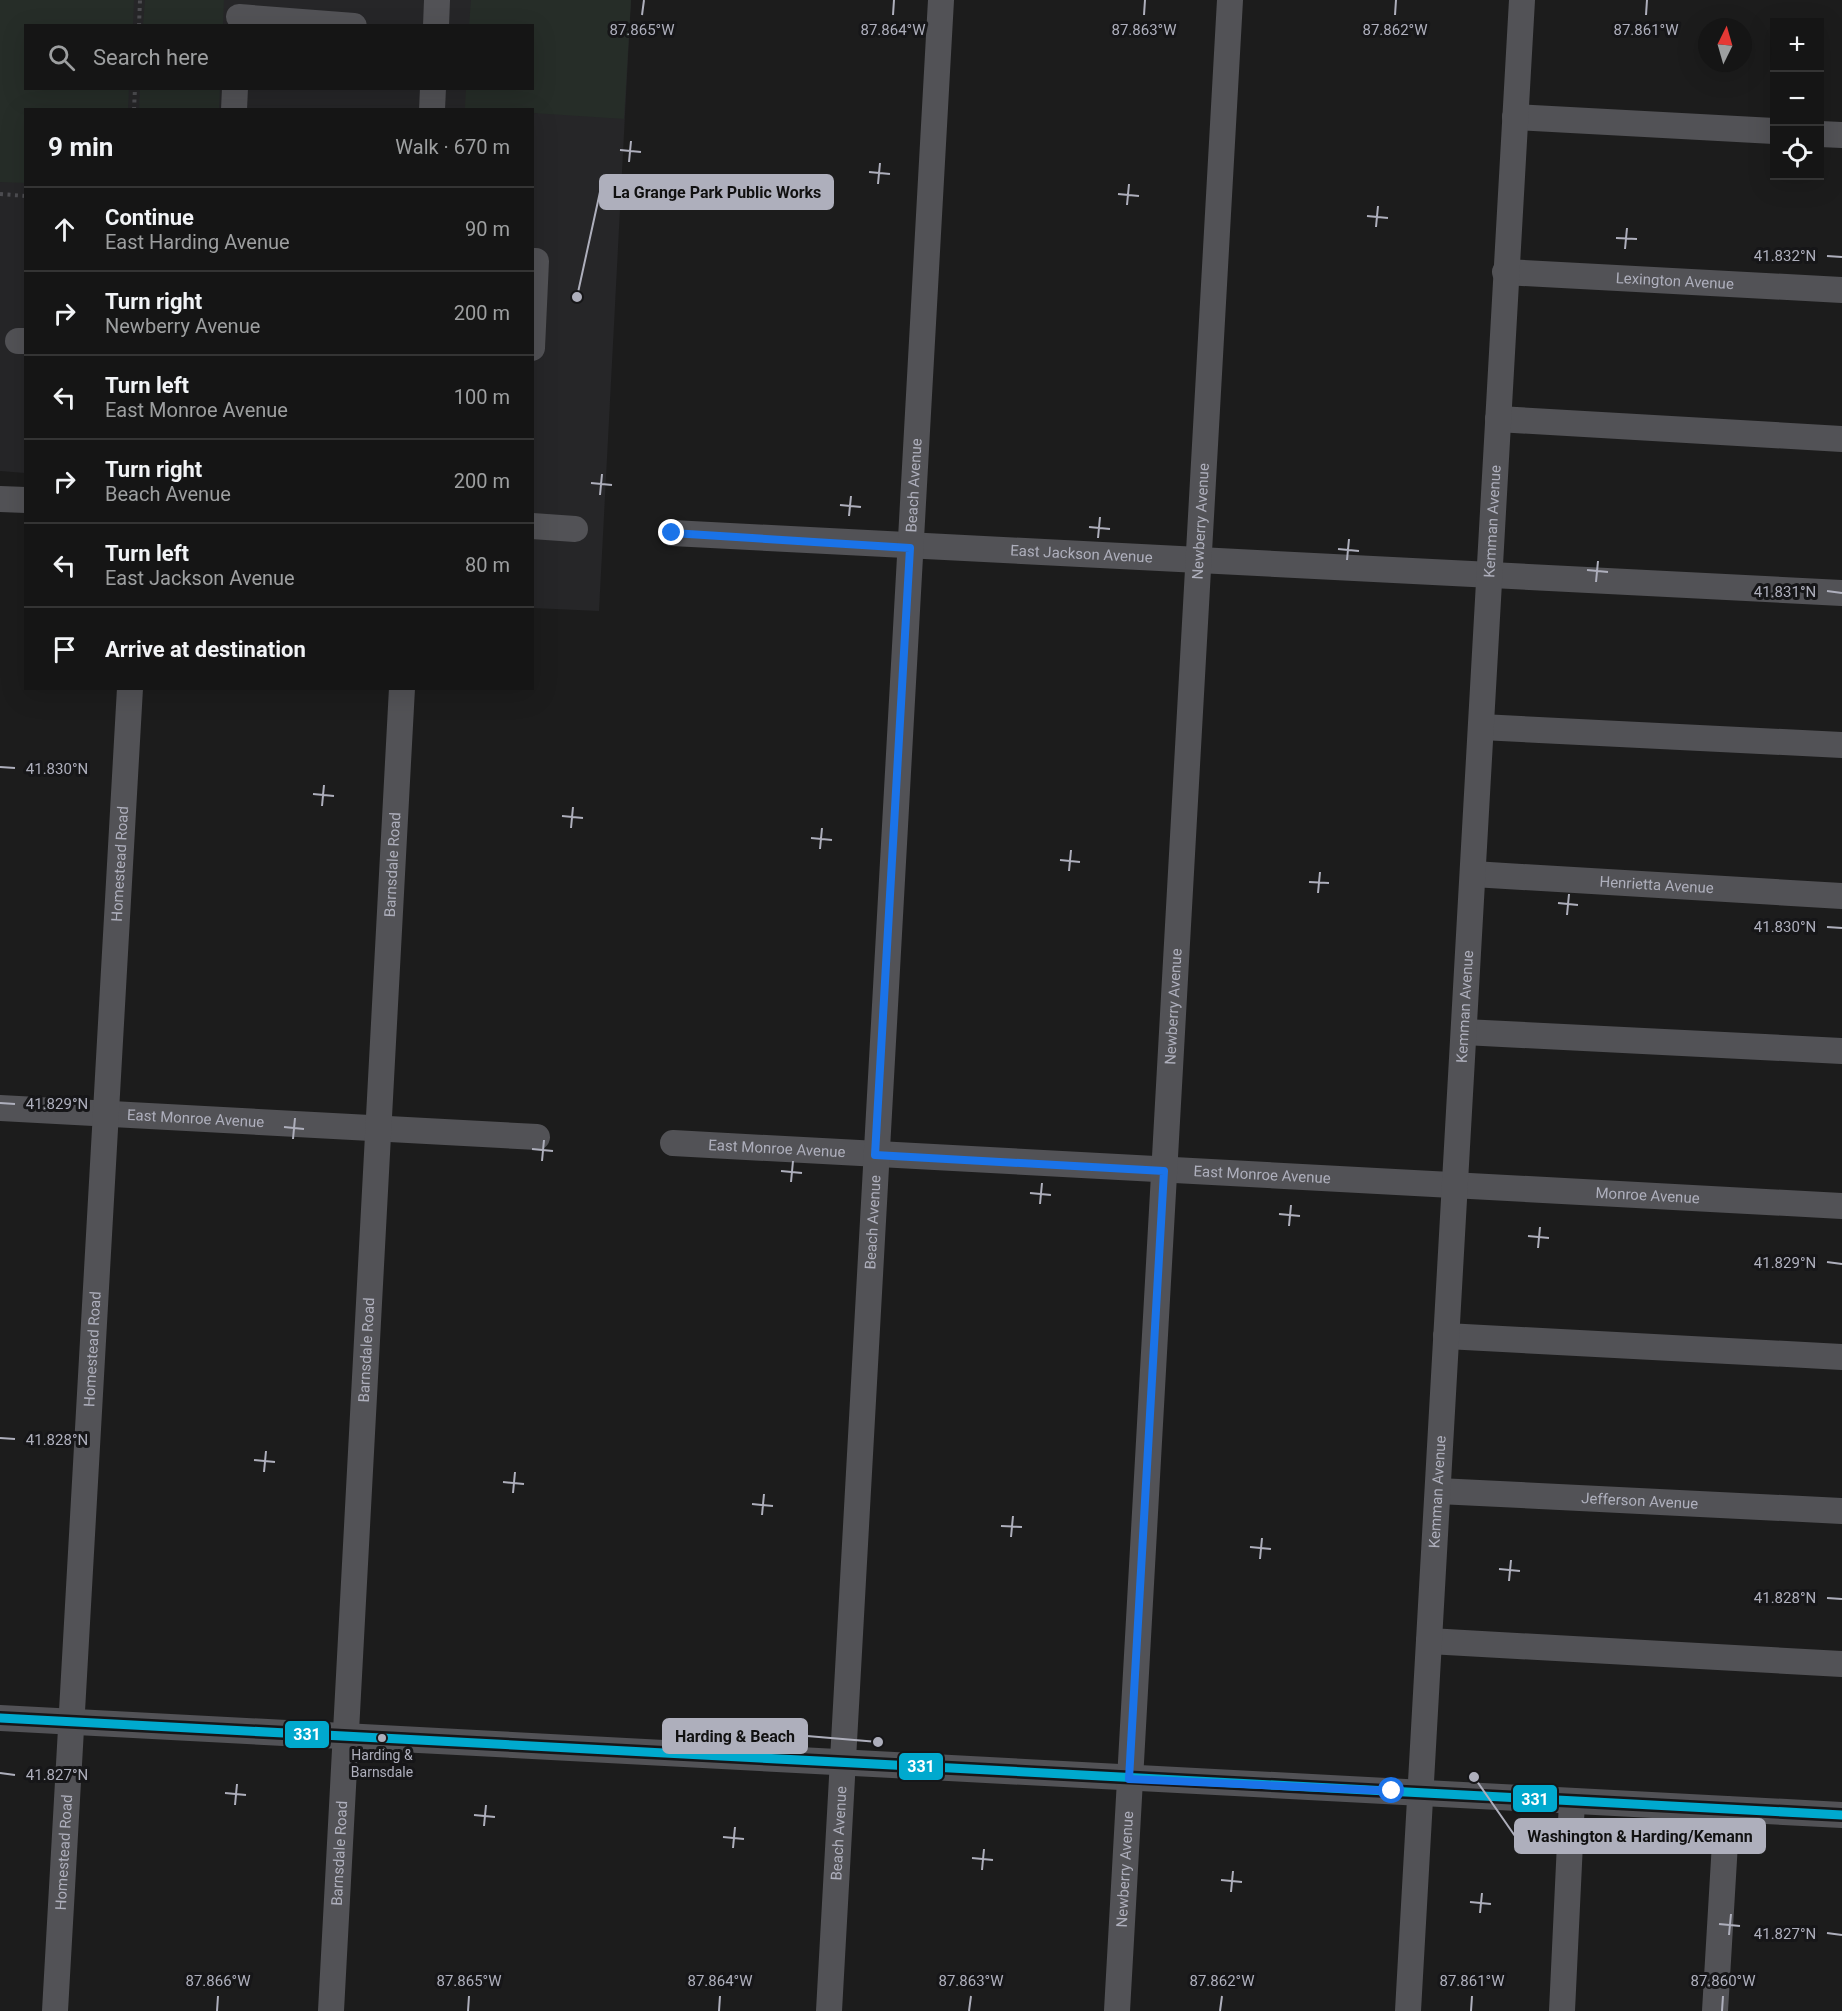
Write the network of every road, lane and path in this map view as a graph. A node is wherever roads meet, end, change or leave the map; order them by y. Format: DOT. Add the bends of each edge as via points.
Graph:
graph roads {
  1 [pos="141,0"];
  2 [pos="437,0"];
  3 [pos="940,0"];
  4 [pos="1230,0"];
  5 [pos="1522,0"];
  6 [pos="239,14"];
  7 [pos="139,24"];
  8 [pos="335,24"];
  9 [pos="436,24"];
  10 [pos="135,90"];
  11 [pos="235,90"];
  12 [pos="433,90"];
  13 [pos="134,108"];
  14 [pos="234,108"];
  15 [pos="432,108"];
  16 [pos="1515,117"];
  17 [pos="1770,131"];
  18 [pos="1824,134"];
  19 [pos="1842,135"];
  20 [pos="0,194"];
  21 [pos="24,196"];
  22 [pos="534,261"];
  23 [pos="1505,272"];
  24 [pos="1842,290"];
  25 [pos="534,304"];
  26 [pos="1498,419"];
  27 [pos="1842,439"];
  28 [pos="0,499"];
  29 [pos="24,500"];
  30 [pos="534,526"];
  31 [pos="576,529"];
  32 [pos="672,533"];
  33 [pos="910,548"];
  34 [pos="1200,561"];
  35 [pos="1489,576"];
  36 [pos="1842,593"];
  37 [pos="130,690"];
  38 [pos="402,690"];
  39 [pos="1481,727"];
  40 [pos="1842,745"];
  41 [pos="1473,874"];
  42 [pos="1842,896"];
  43 [pos="1464,1032"];
  44 [pos="1842,1051"];
  45 [pos="0,1108"];
  46 [pos="106,1113"];
  47 [pos="378,1129"];
  48 [pos="537,1137"];
  49 [pos="673,1143"];
  50 [pos="875,1155"];
  51 [pos="1164,1171"];
  52 [pos="1455,1186"];
  53 [pos="1842,1206"];
  54 [pos="1446,1336"];
  55 [pos="1842,1357"];
  56 [pos="1438,1491"];
  57 [pos="1842,1510"];
  58 [pos="1428,1641"];
  59 [pos="1842,1664"];
  60 [pos="0,1718"];
  61 [pos="72,1721"];
  62 [pos="348,1737"];
  63 [pos="842,1762"];
  64 [pos="1129,1779"];
  65 [pos="1420,1793"];
  66 [pos="1572,1801"];
  67 [pos="1727,1809"];
  68 [pos="1842,1815"];
  69 [pos="55,2011"];
  70 [pos="331,2011"];
  71 [pos="829,2011"];
  72 [pos="1117,2011"];
  73 [pos="1408,2011"];
  74 [pos="1562,2011"];
  75 [pos="1715,2011"];
  1 -- 7 [label="path"];
  2 -- 9 [label="street"];
  3 -- 33 [label="street, Beach Avenue"];
  4 -- 34 [label="street, Newberry Avenue"];
  5 -- 16 [label="street, Kemman Avenue"];
  6 -- 8 [label="street"];
  10 -- 13 [label="path"];
  11 -- 14 [label="street"];
  12 -- 15 [label="street"];
  16 -- 17 [label="street"];
  16 -- 23 [label="street, Kemman Avenue"];
  18 -- 19 [label="street"];
  20 -- 21 [label="path"];
  22 -- 25 [label="street"];
  23 -- 24 [label="street, Lexington Avenue"];
  23 -- 26 [label="street, Kemman Avenue"];
  26 -- 27 [label="street"];
  26 -- 35 [label="street, Kemman Avenue"];
  28 -- 29 [label="street"];
  30 -- 31 [label="street"];
  32 -- 33 [label="street, East Jackson Avenue"];
  33 -- 34 [label="street, East Jackson Avenue"];
  33 -- 50 [label="street, Beach Avenue"];
  34 -- 35 [label="street, East Jackson Avenue"];
  34 -- 51 [label="street, Newberry Avenue"];
  35 -- 36 [label="street, East Jackson Avenue"];
  35 -- 39 [label="street, Kemman Avenue"];
  37 -- 46 [label="street, Homestead Road"];
  38 -- 47 [label="street, Barnsdale Road"];
  39 -- 40 [label="street"];
  39 -- 41 [label="street, Kemman Avenue"];
  41 -- 42 [label="street, Henrietta Avenue"];
  41 -- 43 [label="street, Kemman Avenue"];
  43 -- 44 [label="street"];
  43 -- 52 [label="street, Kemman Avenue"];
  45 -- 46 [label="street, East Monroe Avenue"];
  46 -- 47 [label="street, East Monroe Avenue"];
  46 -- 61 [label="street, Homestead Road"];
  47 -- 48 [label="street, East Monroe Avenue"];
  47 -- 62 [label="street, Barnsdale Road"];
  49 -- 50 [label="street, East Monroe Avenue"];
  50 -- 51 [label="street, East Monroe Avenue"];
  50 -- 63 [label="street, Beach Avenue"];
  51 -- 52 [label="street, East Monroe Avenue"];
  51 -- 64 [label="street, Newberry Avenue"];
  52 -- 53 [label="street, Monroe Avenue"];
  52 -- 54 [label="street, Kemman Avenue"];
  54 -- 55 [label="street"];
  54 -- 56 [label="street, Kemman Avenue"];
  56 -- 57 [label="street, Jefferson Avenue"];
  56 -- 58 [label="street, Kemman Avenue"];
  58 -- 59 [label="street"];
  58 -- 65 [label="street, Kemman Avenue"];
  60 -- 61 [label="street"];
  61 -- 62 [label="street"];
  61 -- 69 [label="street, Homestead Road"];
  62 -- 63 [label="street"];
  62 -- 70 [label="street, Barnsdale Road"];
  63 -- 64 [label="street"];
  63 -- 71 [label="street, Beach Avenue"];
  64 -- 65 [label="street"];
  64 -- 72 [label="street, Newberry Avenue"];
  65 -- 66 [label="street"];
  65 -- 73 [label="street, Kemman Avenue"];
  66 -- 67 [label="street"];
  66 -- 74 [label="street"];
  67 -- 68 [label="street"];
  67 -- 75 [label="street"];
}
